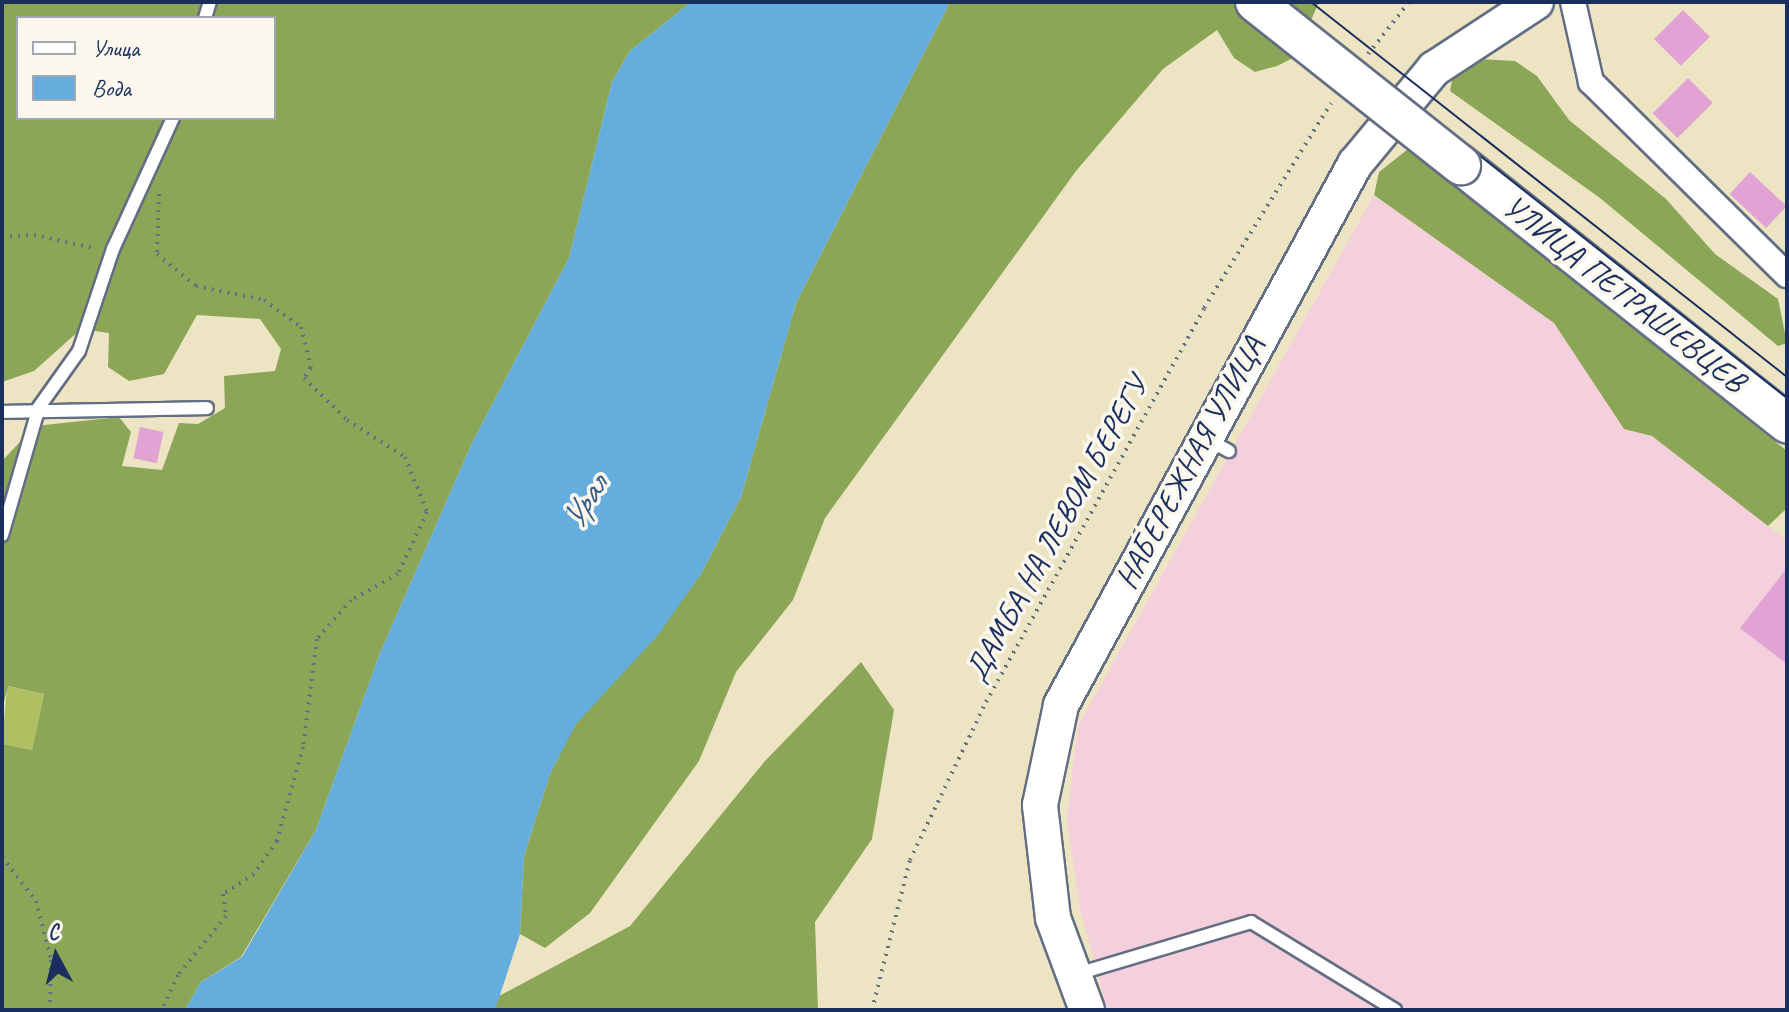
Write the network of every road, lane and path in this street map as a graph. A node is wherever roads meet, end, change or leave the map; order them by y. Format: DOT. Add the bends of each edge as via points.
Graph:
graph roads {
  1 [pos="1255,2"];
  2 [pos="1409,2"];
  3 [pos="1536,2"];
  4 [pos="1573,2"];
  5 [pos="1386,30"];
  6 [pos="1336,95"];
  7 [pos="172,120"];
  8 [pos="161,156"];
  9 [pos="2,237"];
  10 [pos="113,249"];
  11 [pos="1783,264"];
  12 [pos="39,407"];
  13 [pos="207,408"];
  14 [pos="2,412"];
  15 [pos="1787,423"];
  16 [pos="2,535"];
  17 [pos="2,857"];
  18 [pos="1074,975"];
  19 [pos="50,1010"];
  20 [pos="162,1010"];
  21 [pos="872,1010"];
  22 [pos="1087,1010"];
  23 [pos="1395,1010"];
  1 -- 15 [label="main road, УЛИЦА ПЕТРАШЕВЦЕВ, bridge"];
  2 -- 5 [label="path"];
  3 -- 18 [label="main road, НАБЕРЕЖНАЯ УЛИЦА" via="1434,69 1355,164 1215,443 1061,705 1040,805 1053,918"];
  4 -- 11 [label="street" via="1591,82"];
  6 -- 21 [label="path, ДАМБА НА ЛЕВОМ БЕРЕГУ" via="1204,308 986,702 910,860"];
  7 -- 8 [label="lane"];
  8 -- 10 [label="lane"];
  8 -- 20 [label="path" via="157,254 196,286 264,300 301,327 311,368 304,378 347,420 405,457 427,512 398,574 351,600 317,639 303,747 277,841 254,874 223,894 226,916 178,975"];
  9 -- 10 [label="path" via="34,235"];
  10 -- 12 [label="lane" via="79,351"];
  12 -- 13 [label="lane"];
  12 -- 14 [label="lane"];
  12 -- 16 [label="lane"];
  17 -- 19 [label="path" via="36,901 51,960"];
  18 -- 22 [label="main road, НАБЕРЕЖНАЯ УЛИЦА"];
  18 -- 23 [label="lane" via="1251,922"];
}
